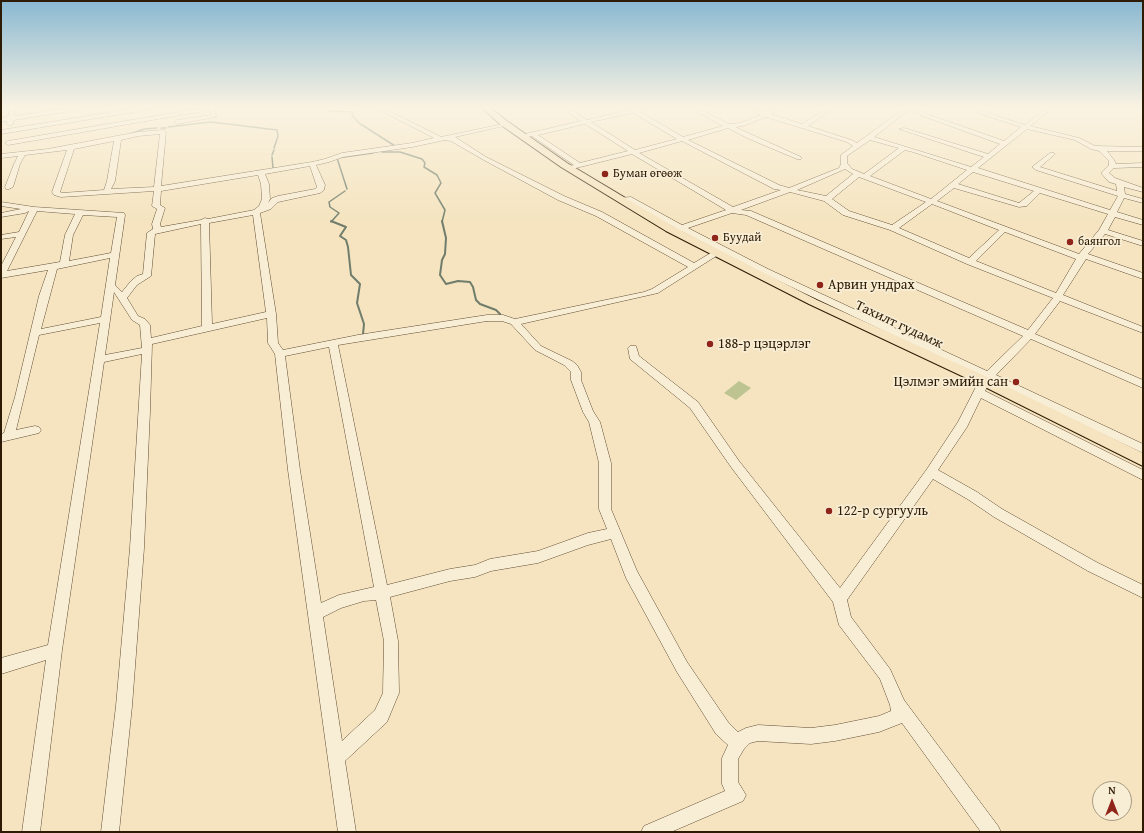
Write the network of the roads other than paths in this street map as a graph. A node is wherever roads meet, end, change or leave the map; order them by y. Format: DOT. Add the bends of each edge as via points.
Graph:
graph roads {
  1 [pos="7,146"];
  2 [pos="77,146"];
  3 [pos="117,146"];
  4 [pos="163,146"];
  5 [pos="406,146"];
  6 [pos="465,146"];
  7 [pos="544,146"];
  8 [pos="624,146"];
  9 [pos="656,146"];
  10 [pos="695,146"];
  11 [pos="772,146"];
  12 [pos="857,146"];
  13 [pos="897,146"];
  14 [pos="957,146"];
  15 [pos="1000,146"];
  16 [pos="1089,146"];
  17 [pos="71,147"];
  18 [pos="904,148"];
  19 [pos="1101,149"];
  20 [pos="1143,149"];
  21 [pos="633,152"];
  22 [pos="1052,154"];
  23 [pos="22,155"];
  24 [pos="3,156"];
  25 [pos="988,156"];
  26 [pos="798,158"];
  27 [pos="312,164"];
  28 [pos="845,164"];
  29 [pos="1143,165"];
  30 [pos="574,166"];
  31 [pos="1113,166"];
  32 [pos="972,169"];
  33 [pos="261,173"];
  34 [pos="862,175"];
  35 [pos="1118,182"];
  36 [pos="954,184"];
  37 [pos="9,187"];
  38 [pos="157,188"];
  39 [pos="790,190"];
  40 [pos="1039,190"];
  41 [pos="1143,190"];
  42 [pos="106,191"];
  43 [pos="1122,195"];
  44 [pos="827,199"];
  45 [pos="1143,201"];
  46 [pos="931,202"];
  47 [pos="1,204"];
  48 [pos="34,209"];
  49 [pos="734,211"];
  50 [pos="80,212"];
  51 [pos="256,212"];
  52 [pos="1113,213"];
  53 [pos="1,215"];
  54 [pos="205,220"];
  55 [pos="1143,223"];
  56 [pos="893,228"];
  57 [pos="157,229"];
  58 [pos="1004,229"];
  59 [pos="677,230"];
  60 [pos="1102,231"];
  61 [pos="21,234"];
  62 [pos="1,237"];
  63 [pos="1143,244"];
  64 [pos="717,253"];
  65 [pos="114,255"];
  66 [pos="1083,256"];
  67 [pos="970,262"];
  68 [pos="4,263"];
  69 [pos="53,267"];
  70 [pos="695,267"];
  71 [pos="1,275"];
  72 [pos="1143,276"];
  73 [pos="111,286"];
  74 [pos="1058,297"];
  75 [pos="122,298"];
  76 [pos="816,300"];
  77 [pos="271,314"];
  78 [pos="104,319"];
  79 [pos="514,322"];
  80 [pos="207,329"];
  81 [pos="1143,330"];
  82 [pos="36,333"];
  83 [pos="1029,335"];
  84 [pos="333,343"];
  85 [pos="147,346"];
  86 [pos="633,348"];
  87 [pos="280,354"];
  88 [pos="100,360"];
  89 [pos="984,383"];
  90 [pos="1143,384"];
  91 [pos="35,430"];
  92 [pos="5,437"];
  93 [pos="1143,449"];
  94 [pos="1143,460"];
  95 [pos="931,472"];
  96 [pos="1143,475"];
  97 [pos="615,533"];
  98 [pos="1143,592"];
  99 [pos="381,593"];
  100 [pos="840,599"];
  101 [pos="316,614"];
  102 [pos="55,650"];
  103 [pos="1,666"];
  104 [pos="898,705"];
  105 [pos="738,743"];
  106 [pos="337,757"];
  107 [pos="32,832"];
  108 [pos="110,832"];
  109 [pos="348,832"];
  110 [pos="650,832"];
  111 [pos="992,832"];
  1 -- 24 [label="street" via="5,149 9,153"];
  2 -- 17 [label="street"];
  3 -- 42 [label="street" via="111,180"];
  4 -- 38 [label="street"];
  5 -- 27 [label="street" via="342,155"];
  6 -- 70 [label="street" via="526,180 599,214"];
  7 -- 30 [label="main road, Тахилт гудамж"];
  8 -- 21 [label="street"];
  9 -- 21 [label="street"];
  10 -- 39 [label="street" via="776,187"];
  11 -- 26 [label="street"];
  12 -- 28 [label="street" via="844,155"];
  13 -- 18 [label="street"];
  14 -- 25 [label="street"];
  15 -- 25 [label="street"];
  16 -- 19 [label="street"];
  17 -- 23 [label="street"];
  17 -- 42 [label="street" via="56,194"];
  18 -- 32 [label="street"];
  18 -- 34 [label="street"];
  19 -- 20 [label="street"];
  19 -- 31 [label="street" via="1112,161"];
  21 -- 30 [label="street"];
  21 -- 49 [label="street"];
  22 -- 43 [label="street" via="1036,167"];
  23 -- 24 [label="street"];
  23 -- 37 [label="street"];
  25 -- 32 [label="street"];
  27 -- 33 [label="street"];
  27 -- 51 [label="street" via="321,185 320,190 275,200 268,207"];
  28 -- 34 [label="street" via="850,170"];
  28 -- 39 [label="street" via="841,169"];
  29 -- 31 [label="street"];
  30 -- 59 [label="main road, Тахилт гудамж" via="622,200"];
  31 -- 35 [label="street" via="1105,173"];
  32 -- 36 [label="street"];
  32 -- 40 [label="street"];
  33 -- 38 [label="street"];
  33 -- 51 [label="street" via="266,199"];
  34 -- 44 [label="street"];
  34 -- 46 [label="street"];
  35 -- 41 [label="street"];
  35 -- 43 [label="street"];
  36 -- 40 [label="street" via="1019,205 1024,204"];
  36 -- 46 [label="street"];
  38 -- 42 [label="street"];
  38 -- 57 [label="street" via="156,206 161,208"];
  39 -- 44 [label="street"];
  39 -- 49 [label="street"];
  40 -- 52 [label="street"];
  43 -- 45 [label="street"];
  43 -- 52 [label="street"];
  44 -- 56 [label="street" via="846,213"];
  46 -- 56 [label="street"];
  46 -- 58 [label="street"];
  47 -- 48 [label="street"];
  48 -- 50 [label="street"];
  48 -- 53 [label="street"];
  48 -- 61 [label="street"];
  49 -- 59 [label="street"];
  49 -- 83 [label="street" via="748,214"];
  50 -- 65 [label="street" via="121,215"];
  50 -- 69 [label="street" via="69,236 64,264"];
  51 -- 54 [label="street"];
  51 -- 77 [label="street"];
  52 -- 55 [label="street"];
  52 -- 60 [label="street"];
  54 -- 57 [label="street"];
  54 -- 80 [label="street"];
  56 -- 67 [label="street"];
  57 -- 75 [label="street" via="151,234 147,276 134,283"];
  58 -- 66 [label="street"];
  58 -- 67 [label="street"];
  59 -- 64 [label="main road, Тахилт гудамж"];
  59 -- 76 [label="street"];
  60 -- 63 [label="street"];
  60 -- 66 [label="street"];
  61 -- 62 [label="street"];
  61 -- 68 [label="street"];
  64 -- 70 [label="street"];
  64 -- 76 [label="main road, Тахилт гудамж"];
  65 -- 69 [label="street"];
  65 -- 73 [label="street"];
  66 -- 72 [label="street"];
  66 -- 74 [label="street"];
  67 -- 74 [label="street"];
  68 -- 71 [label="street"];
  69 -- 71 [label="street"];
  69 -- 82 [label="street"];
  70 -- 79 [label="street" via="646,294"];
  73 -- 75 [label="street"];
  73 -- 78 [label="street"];
  74 -- 81 [label="street"];
  74 -- 83 [label="street"];
  75 -- 85 [label="street" via="135,318 142,321 145,326"];
  76 -- 89 [label="main road, Тахилт гудамж"];
  77 -- 80 [label="street"];
  77 -- 87 [label="street" via="273,343"];
  78 -- 82 [label="street"];
  78 -- 88 [label="street"];
  79 -- 84 [label="street" via="503,318 487,318"];
  79 -- 97 [label="street" via="538,348 568,363 576,372 576,380 601,443 605,464 605,509"];
  80 -- 85 [label="street"];
  82 -- 92 [label="street" via="20,397"];
  83 -- 89 [label="street"];
  83 -- 90 [label="street"];
  84 -- 87 [label="street"];
  84 -- 99 [label="street"];
  85 -- 88 [label="street"];
  85 -- 108 [label="street" via="137,548 124,706"];
  86 -- 100 [label="street" via="634,357 694,405 735,464"];
  87 -- 101 [label="street" via="294,470"];
  88 -- 102 [label="street"];
  89 -- 93 [label="street"];
  89 -- 94 [label="main road, Тахилт гудамж"];
  89 -- 95 [label="street" via="963,424"];
  89 -- 96 [label="street"];
  91 -- 92 [label="street"];
  95 -- 98 [label="street" via="998,513"];
  95 -- 100 [label="street"];
  97 -- 99 [label="street" via="538,557 490,565 475,571"];
  97 -- 105 [label="street" via="631,574 682,667 722,728"];
  99 -- 101 [label="street" via="339,602"];
  99 -- 106 [label="street" via="391,641 391,692 382,716"];
  100 -- 104 [label="street" via="844,620 884,674"];
  101 -- 106 [label="street"];
  102 -- 103 [label="street"];
  102 -- 107 [label="street"];
  104 -- 105 [label="street" via="899,716 879,724 835,734 811,736 758,733 746,736"];
  104 -- 111 [label="street"];
  105 -- 110 [label="street" via="730,758 730,784 737,795"];
  106 -- 109 [label="street"];
}
